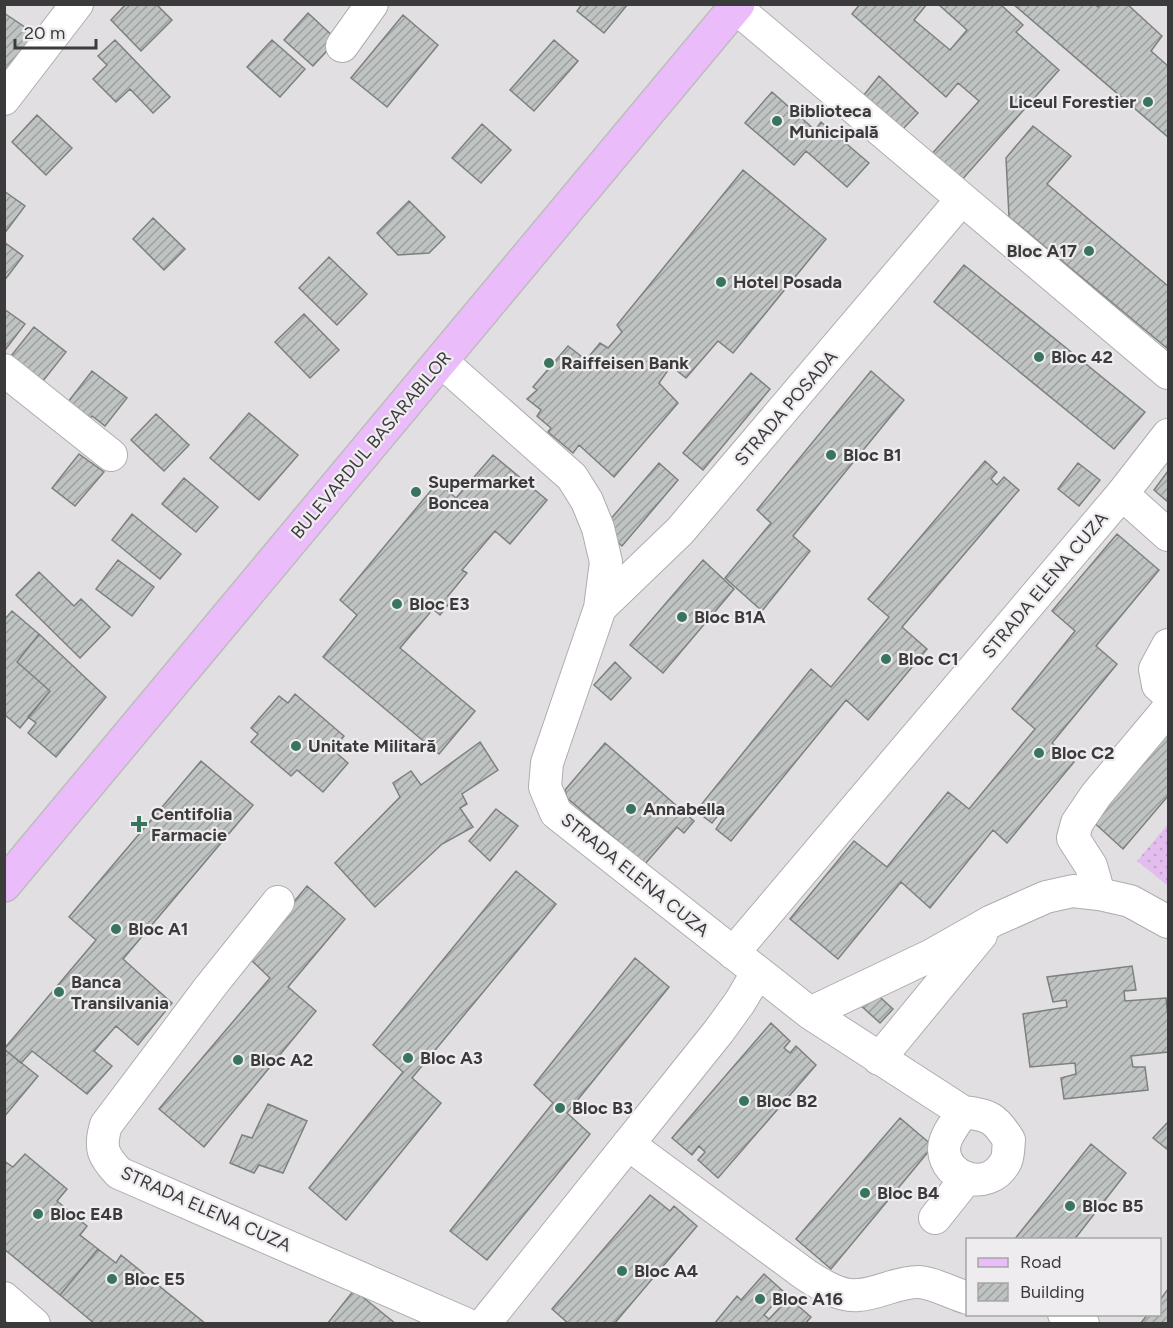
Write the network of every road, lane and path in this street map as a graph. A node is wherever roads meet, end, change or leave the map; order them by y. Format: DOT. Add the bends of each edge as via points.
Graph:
graph roads {
  1 [pos="76,4"];
  2 [pos="372,4"];
  3 [pos="737,6"];
  4 [pos="342,46"];
  5 [pos="4,99"];
  6 [pos="962,199"];
  7 [pos="441,362"];
  8 [pos="4,370"];
  9 [pos="1168,374"];
  10 [pos="1168,435"];
  11 [pos="111,455"];
  12 [pos="1122,494"];
  13 [pos="1168,535"];
  14 [pos="600,608"];
  15 [pos="1168,645"];
  16 [pos="1168,694"];
  17 [pos="1168,709"];
  18 [pos="4,885"];
  19 [pos="1099,894"];
  20 [pos="278,902"];
  21 [pos="992,921"];
  22 [pos="1168,922"];
  23 [pos="733,953"];
  24 [pos="757,973"];
  25 [pos="810,1013"];
  26 [pos="879,1059"];
  27 [pos="963,1112"];
  28 [pos="628,1144"];
  29 [pos="966,1179"];
  30 [pos="935,1218"];
  31 [pos="966,1297"];
  32 [pos="4,1298"];
  33 [pos="1068,1316"];
  34 [pos="34,1323"];
  35 [pos="466,1323"];
  36 [pos="483,1323"];
  37 [pos="1083,1323"];
  1 -- 5 [label="street"];
  2 -- 4 [label="street"];
  3 -- 6 [label="street"];
  3 -- 7 [label="main road, BULEVARDUL BASARABILOR"];
  6 -- 9 [label="street"];
  6 -- 14 [label="street, STRADA POSADA" via="680,531"];
  7 -- 14 [label="street, STRADA ELENA CUZA" via="572,477 598,528 606,562"];
  7 -- 18 [label="main road, BULEVARDUL BASARABILOR"];
  8 -- 11 [label="street"];
  10 -- 12 [label="street, STRADA ELENA CUZA"];
  12 -- 13 [label="street"];
  12 -- 23 [label="street, STRADA ELENA CUZA"];
  14 -- 23 [label="street, STRADA ELENA CUZA" via="547,763 545,787 556,813"];
  15 -- 16 [label="street" via="1155,669 1158,685"];
  17 -- 19 [label="street" via="1077,823 1073,838 1091,866"];
  19 -- 21 [label="street" via="1073,891 1046,897"];
  19 -- 22 [label="street" via="1130,901"];
  20 -- 35 [label="street, STRADA ELENA CUZA" via="106,1125 102,1145 106,1158 119,1173"];
  21 -- 25 [label="street" via="932,955"];
  21 -- 26 [label="street"];
  23 -- 24 [label="street, STRADA ELENA CUZA"];
  24 -- 25 [label="street, STRADA ELENA CUZA"];
  24 -- 28 [label="street" via="719,1031"];
  25 -- 26 [label="street, STRADA ELENA CUZA"];
  26 -- 27 [label="street, STRADA ELENA CUZA"];
  27 -- 29 [label="street" via="944,1149 949,1164"];
  27 -- 29 [label="street, STRADA ELENA CUZA" via="998,1123 1009,1140 1006,1162 994,1175 980,1181"];
  28 -- 31 [label="street" via="824,1286 858,1296 920,1282"];
  28 -- 36 [label="street"];
  29 -- 30 [label="street"];
  32 -- 34 [label="street"];
  33 -- 37 [label="street"];
}
